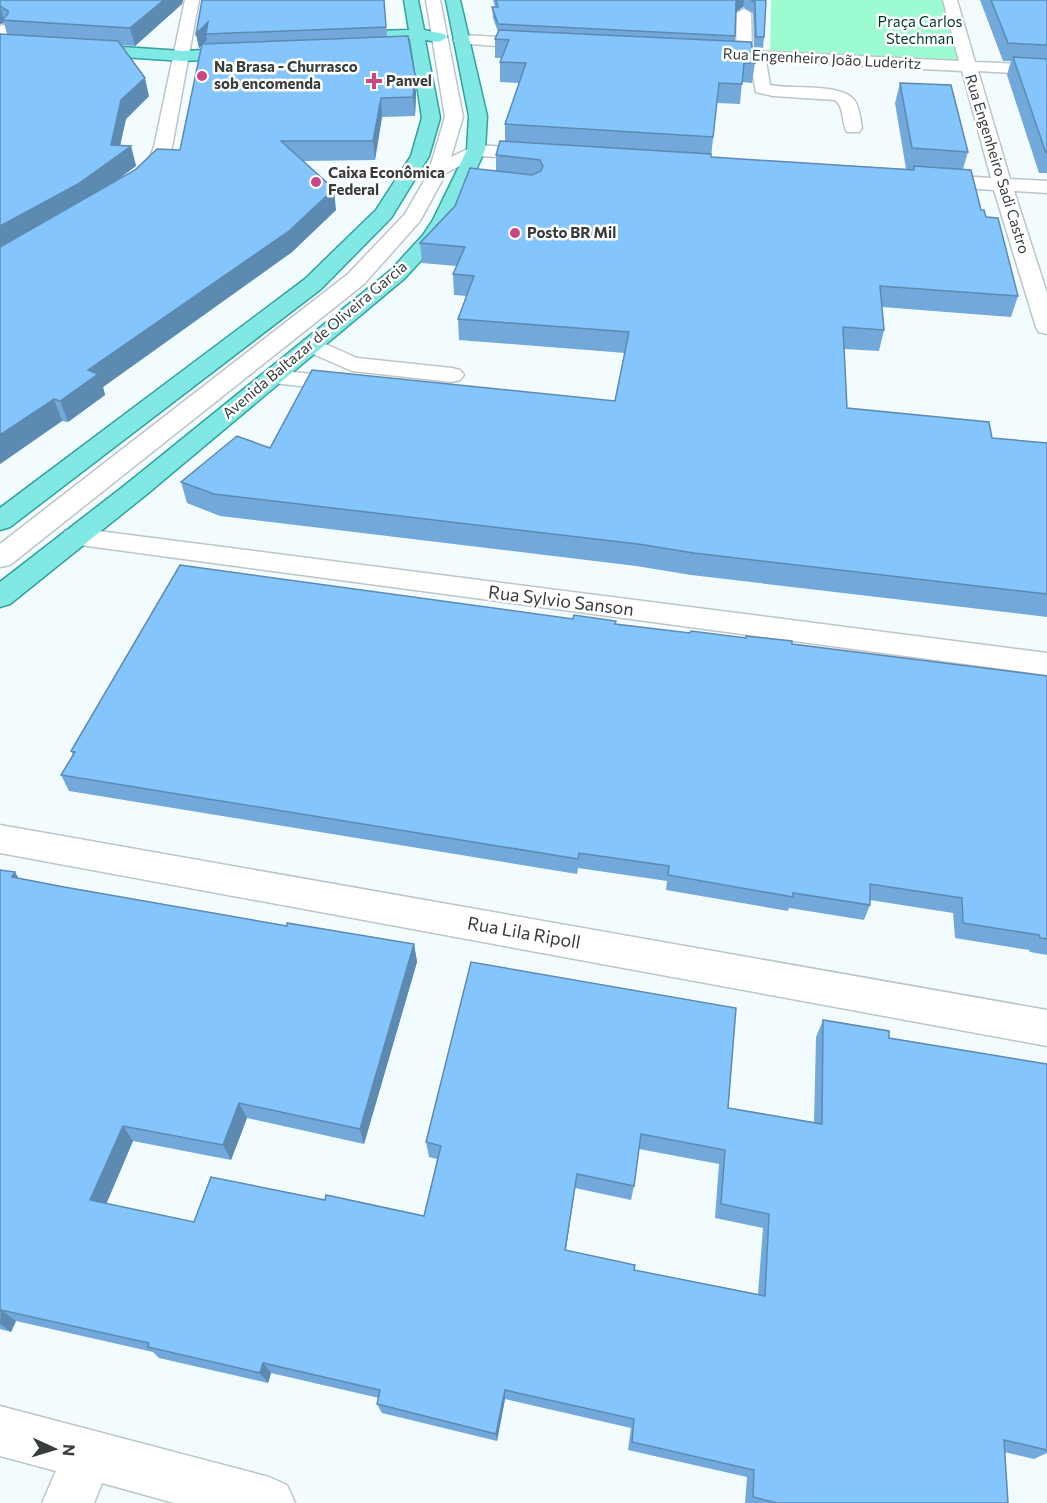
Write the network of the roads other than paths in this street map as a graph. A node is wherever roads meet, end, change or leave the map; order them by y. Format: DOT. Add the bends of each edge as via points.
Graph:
graph roads {
  1 [pos="192,0"];
  2 [pos="411,0"];
  3 [pos="433,0"];
  4 [pos="453,0"];
  5 [pos="950,0"];
  6 [pos="744,13"];
  7 [pos="1,34"];
  8 [pos="254,40"];
  9 [pos="419,40"];
  10 [pos="440,40"];
  11 [pos="461,40"];
  12 [pos="324,44"];
  13 [pos="554,45"];
  14 [pos="183,49"];
  15 [pos="266,52"];
  16 [pos="690,52"];
  17 [pos="751,55"];
  18 [pos="968,66"];
  19 [pos="1047,70"];
  20 [pos="853,128"];
  21 [pos="476,150"];
  22 [pos="420,156"];
  23 [pos="437,174"];
  24 [pos="536,175"];
  25 [pos="908,178"];
  26 [pos="461,180"];
  27 [pos="484,182"];
  28 [pos="1002,184"];
  29 [pos="1047,187"];
  30 [pos="122,190"];
  31 [pos="1046,319"];
  32 [pos="312,345"];
  33 [pos="273,377"];
  34 [pos="183,416"];
  35 [pos="76,464"];
  36 [pos="138,488"];
  37 [pos="0,521"];
  38 [pos="75,537"];
  39 [pos="0,558"];
  40 [pos="0,597"];
  41 [pos="1047,664"];
  42 [pos="0,839"];
  43 [pos="1047,1028"];
  44 [pos="0,1431"];
  45 [pos="88,1454"];
  46 [pos="68,1503"];
  47 [pos="269,1503"];
  1 -- 14 [label="street"];
  2 -- 9 [label="main road"];
  3 -- 10 [label="street"];
  4 -- 11 [label="main road, Avenida Baltazar de Oliveira Garcia"];
  5 -- 18 [label="street, Rua Engenheiro Sadi Castro"];
  6 -- 17 [label="street"];
  7 -- 14 [label="main road"];
  8 -- 14 [label="main road"];
  9 -- 10 [label="main road"];
  9 -- 12 [label="main road"];
  9 -- 22 [label="main road" via="431,118"];
  10 -- 11 [label="main road"];
  10 -- 23 [label="street" via="454,117"];
  11 -- 13 [label="street"];
  11 -- 21 [label="main road, Avenida Baltazar de Oliveira Garcia" via="478,116"];
  14 -- 15 [label="main road"];
  14 -- 30 [label="street" via="164,147 147,173"];
  16 -- 17 [label="street, Rua Engenheiro João Luderitz"];
  17 -- 18 [label="street, Rua Engenheiro João Luderitz"];
  17 -- 20 [label="street" via="762,88 844,97"];
  18 -- 19 [label="street, Rua Engenheiro João Luderitz"];
  18 -- 28 [label="street, Rua Engenheiro Sadi Castro"];
  21 -- 23 [label="street"];
  21 -- 24 [label="street" via="550,155"];
  21 -- 26 [label="main road, Avenida Baltazar de Oliveira Garcia"];
  22 -- 23 [label="street"];
  22 -- 35 [label="main road" via="384,214 314,284"];
  23 -- 34 [label="street" via="413,217 356,279"];
  25 -- 28 [label="street"];
  26 -- 27 [label="street"];
  26 -- 32 [label="main road, Avenida Baltazar de Oliveira Garcia" via="436,240"];
  28 -- 29 [label="street"];
  28 -- 31 [label="street, Rua Engenheiro Sadi Castro"];
  32 -- 33 [label="main road, Avenida Baltazar de Oliveira Garcia"];
  32 -- 33 [label="street" via="352,364 457,385"];
  33 -- 36 [label="main road, Avenida Baltazar de Oliveira Garcia"];
  34 -- 35 [label="street"];
  34 -- 36 [label="street"];
  34 -- 39 [label="street"];
  35 -- 37 [label="main road"];
  36 -- 38 [label="main road, Avenida Baltazar de Oliveira Garcia"];
  38 -- 40 [label="main road, Avenida Baltazar de Oliveira Garcia"];
  38 -- 41 [label="street, Rua Sylvio Sanson"];
  42 -- 43 [label="street, Rua Lila Ripoll"];
  44 -- 45 [label="street"];
  45 -- 46 [label="street"];
  45 -- 47 [label="street"];
}
